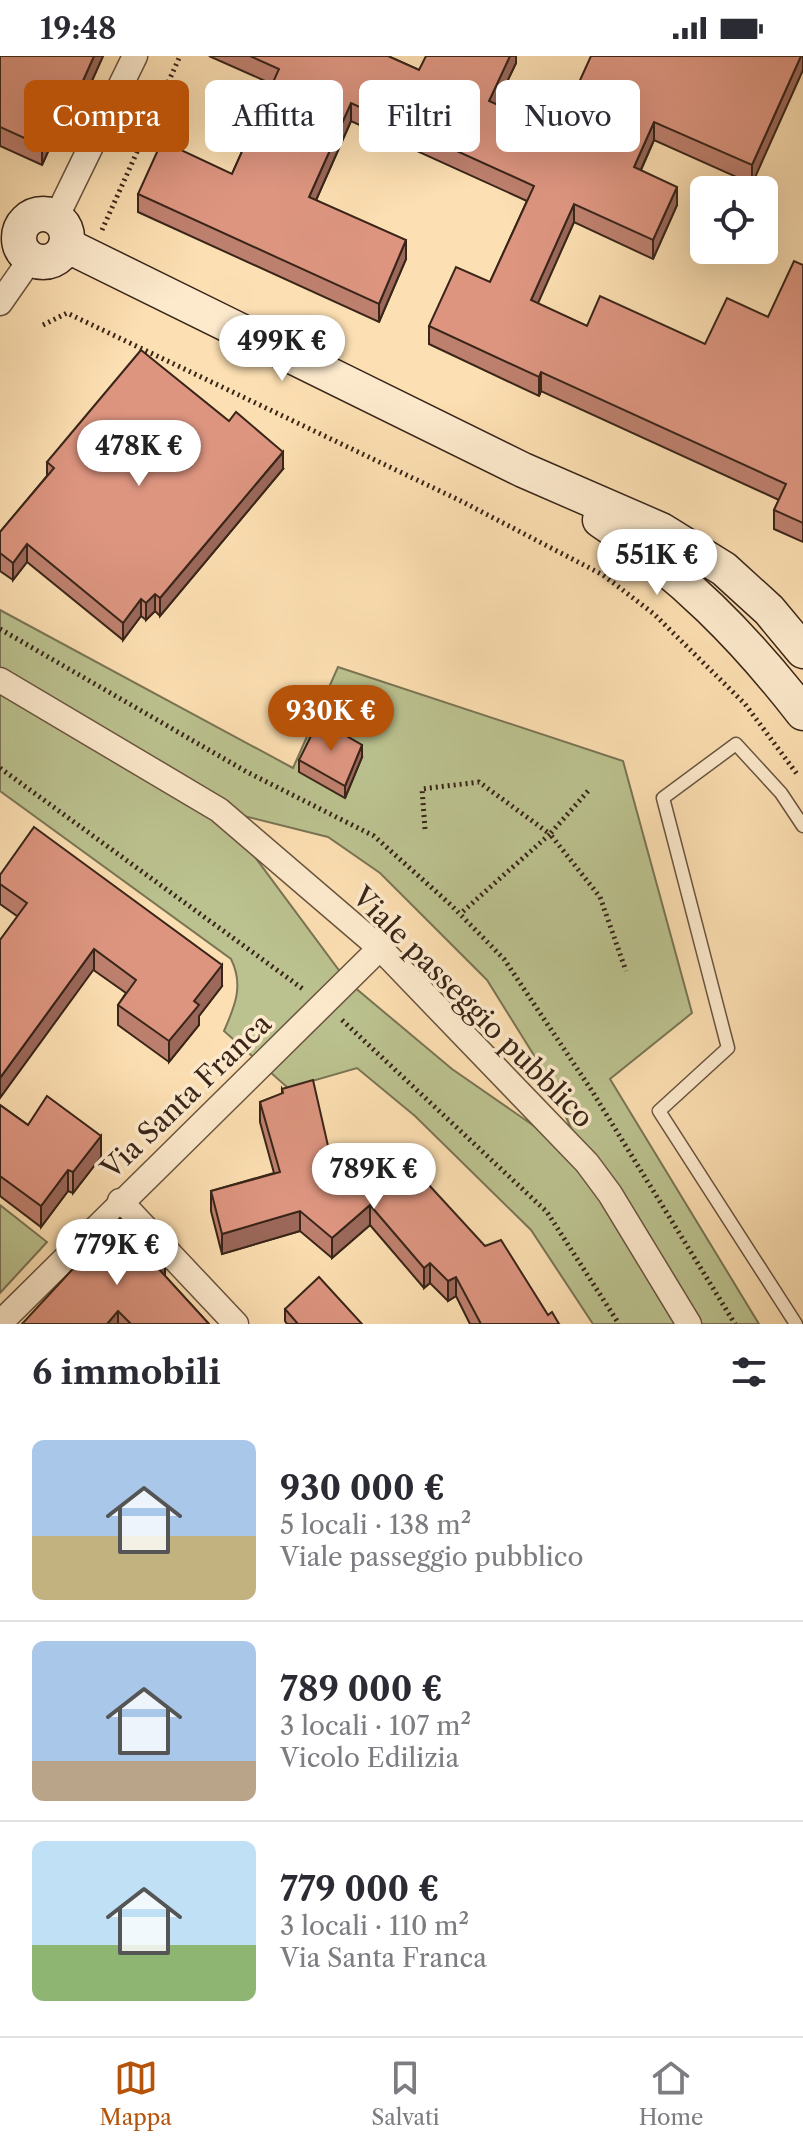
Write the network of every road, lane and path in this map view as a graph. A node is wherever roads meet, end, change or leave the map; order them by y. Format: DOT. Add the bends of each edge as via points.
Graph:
graph roads {
  1 [pos="135,56"];
  2 [pos="180,56"];
  3 [pos="10,222"];
  4 [pos="102,230"];
  5 [pos="61,232"];
  6 [pos="30,260"];
  7 [pos="0,303"];
  8 [pos="43,325"];
  9 [pos="523,470"];
  10 [pos="727,622"];
  11 [pos="0,629"];
  12 [pos="803,651"];
  13 [pos="0,680"];
  14 [pos="803,686"];
  15 [pos="803,713"];
  16 [pos="803,782"];
  17 [pos="588,791"];
  18 [pos="803,826"];
  19 [pos="425,829"];
  20 [pos="550,834"];
  21 [pos="460,914"];
  22 [pos="380,948"];
  23 [pos="626,971"];
  24 [pos="120,1201"];
  25 [pos="0,1323"];
  26 [pos="236,1324"];
  27 [pos="689,1324"];
  28 [pos="735,1324"];
  29 [pos="796,1324"];
  1 -- 5 [label="street"];
  2 -- 4 [label="path"];
  3 -- 5 [label="main road" via="40,214"];
  3 -- 6 [label="main road"];
  5 -- 6 [label="main road" via="52,261"];
  5 -- 9 [label="main road"];
  6 -- 7 [label="street"];
  8 -- 16 [label="path" via="67,313 461,501 603,575 654,614 745,704"];
  9 -- 10 [label="main road" via="638,545"];
  9 -- 12 [label="main road" via="617,508 698,551 745,587"];
  10 -- 14 [label="main road" via="764,644"];
  10 -- 15 [label="main road"];
  11 -- 21 [label="path" via="247,772 374,836"];
  13 -- 22 [label="street, Viale passeggio pubblico" via="219,810"];
  17 -- 20 [label="path"];
  18 -- 29 [label="lane" via="736,744 663,798 728,1048 659,1111"];
  19 -- 20 [label="path" via="422,789 479,782"];
  20 -- 21 [label="path"];
  20 -- 23 [label="path" via="600,897"];
  21 -- 28 [label="path" via="504,959"];
  22 -- 24 [label="street, Via Santa Franca"];
  22 -- 27 [label="street, Viale passeggio pubblico" via="587,1163"];
  24 -- 25 [label="street, Via Santa Franca"];
  24 -- 26 [label="street"];
}
